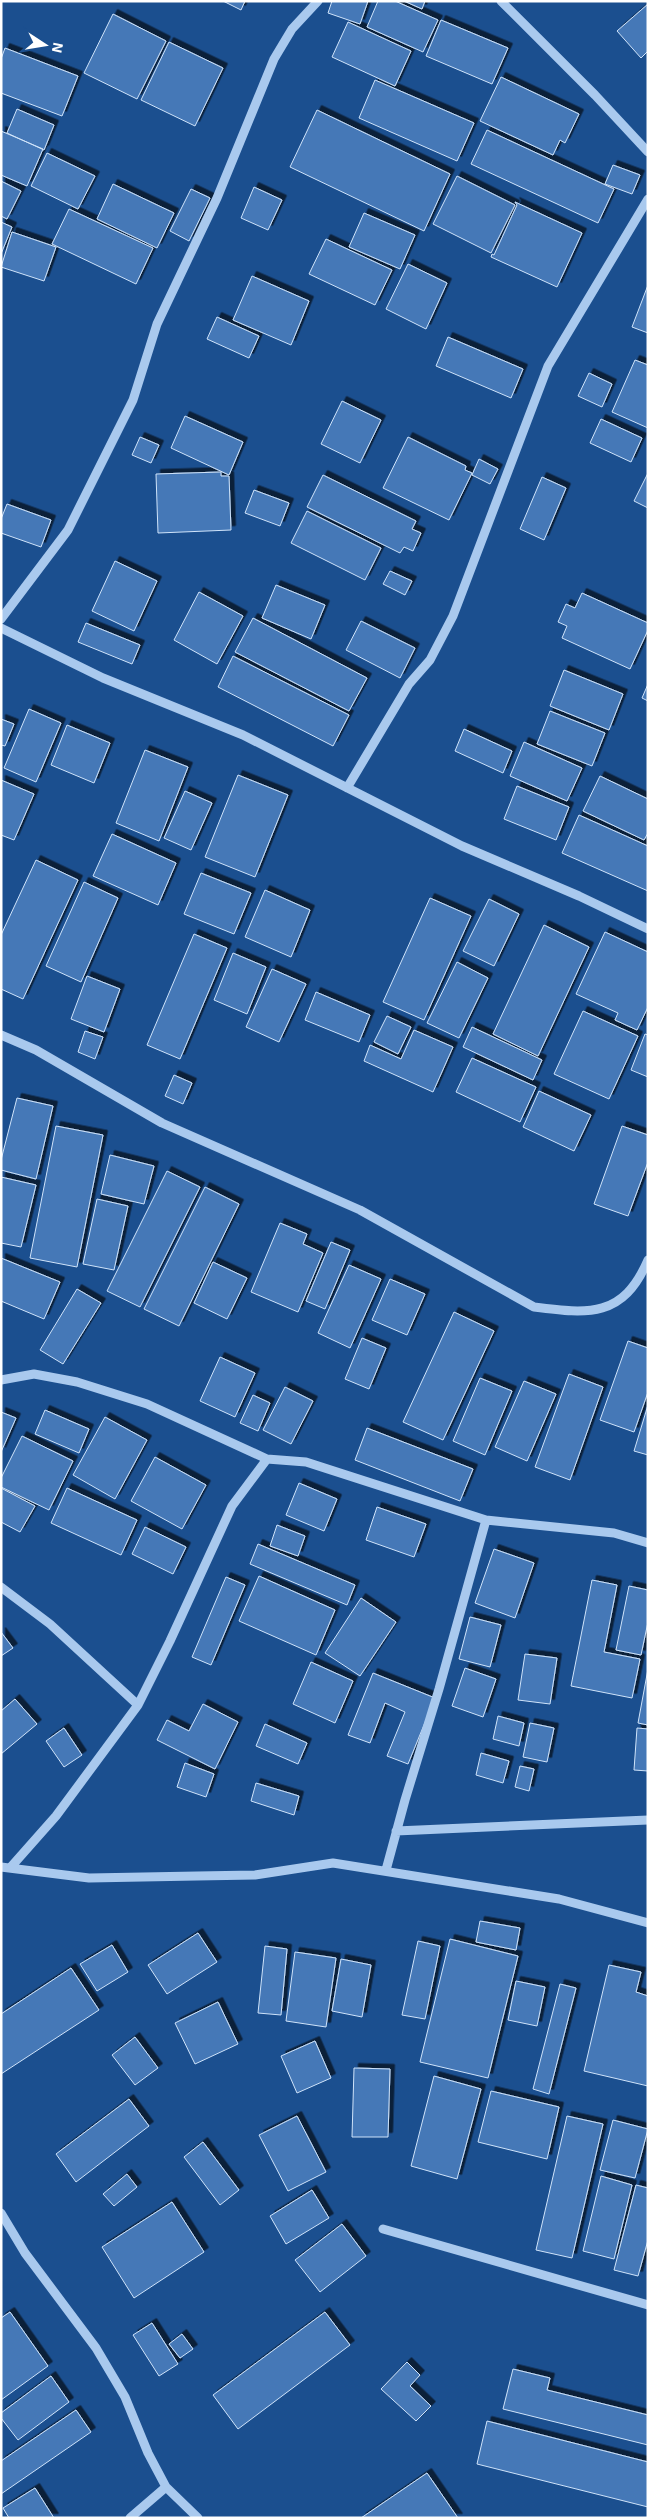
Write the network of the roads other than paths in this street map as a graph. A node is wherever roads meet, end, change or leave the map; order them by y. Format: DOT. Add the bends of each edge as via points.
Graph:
graph roads {
  1 [pos="318,1"];
  2 [pos="501,1"];
  3 [pos="648,152"];
  4 [pos="648,199"];
  5 [pos="1,619"];
  6 [pos="1,628"];
  7 [pos="347,788"];
  8 [pos="648,929"];
  9 [pos="1,1035"];
  10 [pos="648,1260"];
  11 [pos="1,1380"];
  12 [pos="267,1459"];
  13 [pos="486,1520"];
  14 [pos="648,1543"];
  15 [pos="1,1587"];
  16 [pos="138,1705"];
  17 [pos="648,1820"];
  18 [pos="396,1831"];
  19 [pos="6,1868"];
  20 [pos="386,1870"];
  21 [pos="648,1923"];
  22 [pos="1,2213"];
  23 [pos="383,2229"];
  24 [pos="648,2305"];
  25 [pos="166,2487"];
  26 [pos="130,2518"];
  27 [pos="198,2518"];
  1 -- 5 [label="street" via="292,29 274,59 217,198 157,324 133,400 68,530"];
  2 -- 3 [label="street"];
  4 -- 7 [label="street" via="548,366 453,616 430,660 409,684"];
  6 -- 7 [label="street" via="103,678 243,735"];
  7 -- 8 [label="street" via="462,846"];
  9 -- 10 [label="street" via="36,1050 162,1123 360,1210 534,1307 566,1311 605,1307 623,1299 641,1277"];
  11 -- 12 [label="street" via="34,1374 77,1382 148,1404"];
  12 -- 13 [label="street" via="306,1462"];
  12 -- 16 [label="street" via="232,1506"];
  13 -- 14 [label="street" via="614,1533"];
  13 -- 18 [label="street"];
  15 -- 16 [label="street" via="50,1624"];
  16 -- 19 [label="street" via="56,1816"];
  17 -- 18 [label="street"];
  18 -- 20 [label="street"];
  19 -- 20 [label="street" via="89,1878 255,1875 333,1863"];
  20 -- 21 [label="street" via="559,1899"];
  22 -- 25 [label="street" via="25,2253 96,2348 125,2397"];
  23 -- 24 [label="street"];
  25 -- 26 [label="street"];
  25 -- 27 [label="street"];
}
